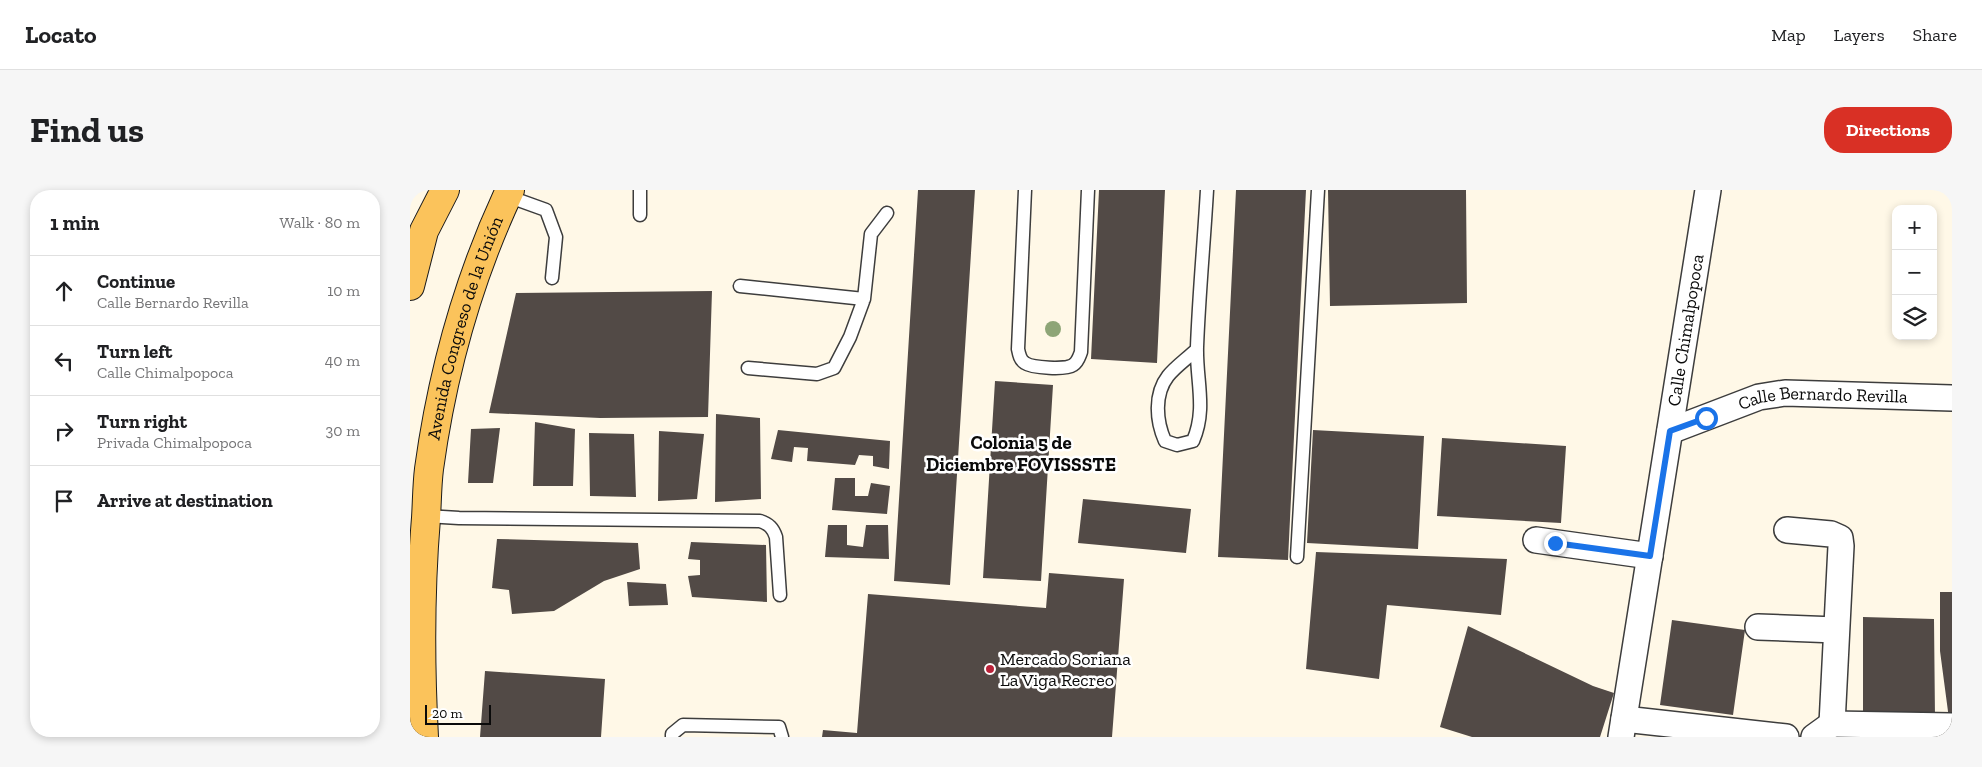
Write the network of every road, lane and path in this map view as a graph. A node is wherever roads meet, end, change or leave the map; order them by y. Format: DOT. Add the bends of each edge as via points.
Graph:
graph roads {
  1 [pos="445,190"];
  2 [pos="640,190"];
  3 [pos="1025,190"];
  4 [pos="1088,190"];
  5 [pos="1207,190"];
  6 [pos="1318,190"];
  7 [pos="1708,190"];
  8 [pos="509,193"];
  9 [pos="887,213"];
  10 [pos="640,215"];
  11 [pos="424,231"];
  12 [pos="410,257"];
  13 [pos="552,278"];
  14 [pos="410,286"];
  15 [pos="740,286"];
  16 [pos="864,299"];
  17 [pos="1197,349"];
  18 [pos="748,368"];
  19 [pos="1952,398"];
  20 [pos="1670,431"];
  21 [pos="426,516"];
  22 [pos="1787,530"];
  23 [pos="1536,540"];
  24 [pos="1650,556"];
  25 [pos="1297,557"];
  26 [pos="780,596"];
  27 [pos="1758,627"];
  28 [pos="1836,630"];
  29 [pos="1952,726"];
  30 [pos="1623,728"];
  31 [pos="1823,730"];
  32 [pos="424,737"];
  33 [pos="672,737"];
  34 [pos="782,737"];
  35 [pos="1786,737"];
  1 -- 11 [label="main road"];
  2 -- 10 [label="lane"];
  3 -- 4 [label="lane" via="1018,349 1026,364 1064,368 1072,366 1081,352"];
  5 -- 17 [label="lane"];
  6 -- 25 [label="lane"];
  7 -- 20 [label="street, Calle Chimalpopoca"];
  8 -- 13 [label="lane" via="546,210 556,237"];
  8 -- 21 [label="main road, Avenida Congreso de la Unión" via="474,281 445,378 429,470"];
  9 -- 16 [label="lane" via="871,234"];
  11 -- 12 [label="lane"];
  11 -- 14 [label="main road"];
  15 -- 16 [label="lane"];
  16 -- 18 [label="lane" via="850,338 834,368 817,374"];
  17 -- 17 [label="lane" via="1201,406 1199,426 1193,441 1177,445 1165,441 1159,427 1160,391 1168,377"];
  19 -- 20 [label="street, Calle Bernardo Revilla" via="1784,393 1759,397"];
  20 -- 24 [label="street, Calle Chimalpopoca"];
  21 -- 26 [label="lane" via="760,521 767,523 776,537"];
  21 -- 32 [label="main road, Avenida Congreso de la Unión" via="420,662"];
  22 -- 28 [label="street" via="1831,534 1840,538"];
  23 -- 24 [label="street"];
  24 -- 30 [label="street, Calle Chimalpopoca"];
  27 -- 28 [label="street"];
  28 -- 31 [label="street"];
  29 -- 31 [label="street"];
  30 -- 35 [label="street"];
  33 -- 34 [label="lane" via="683,725 779,727"];
}
